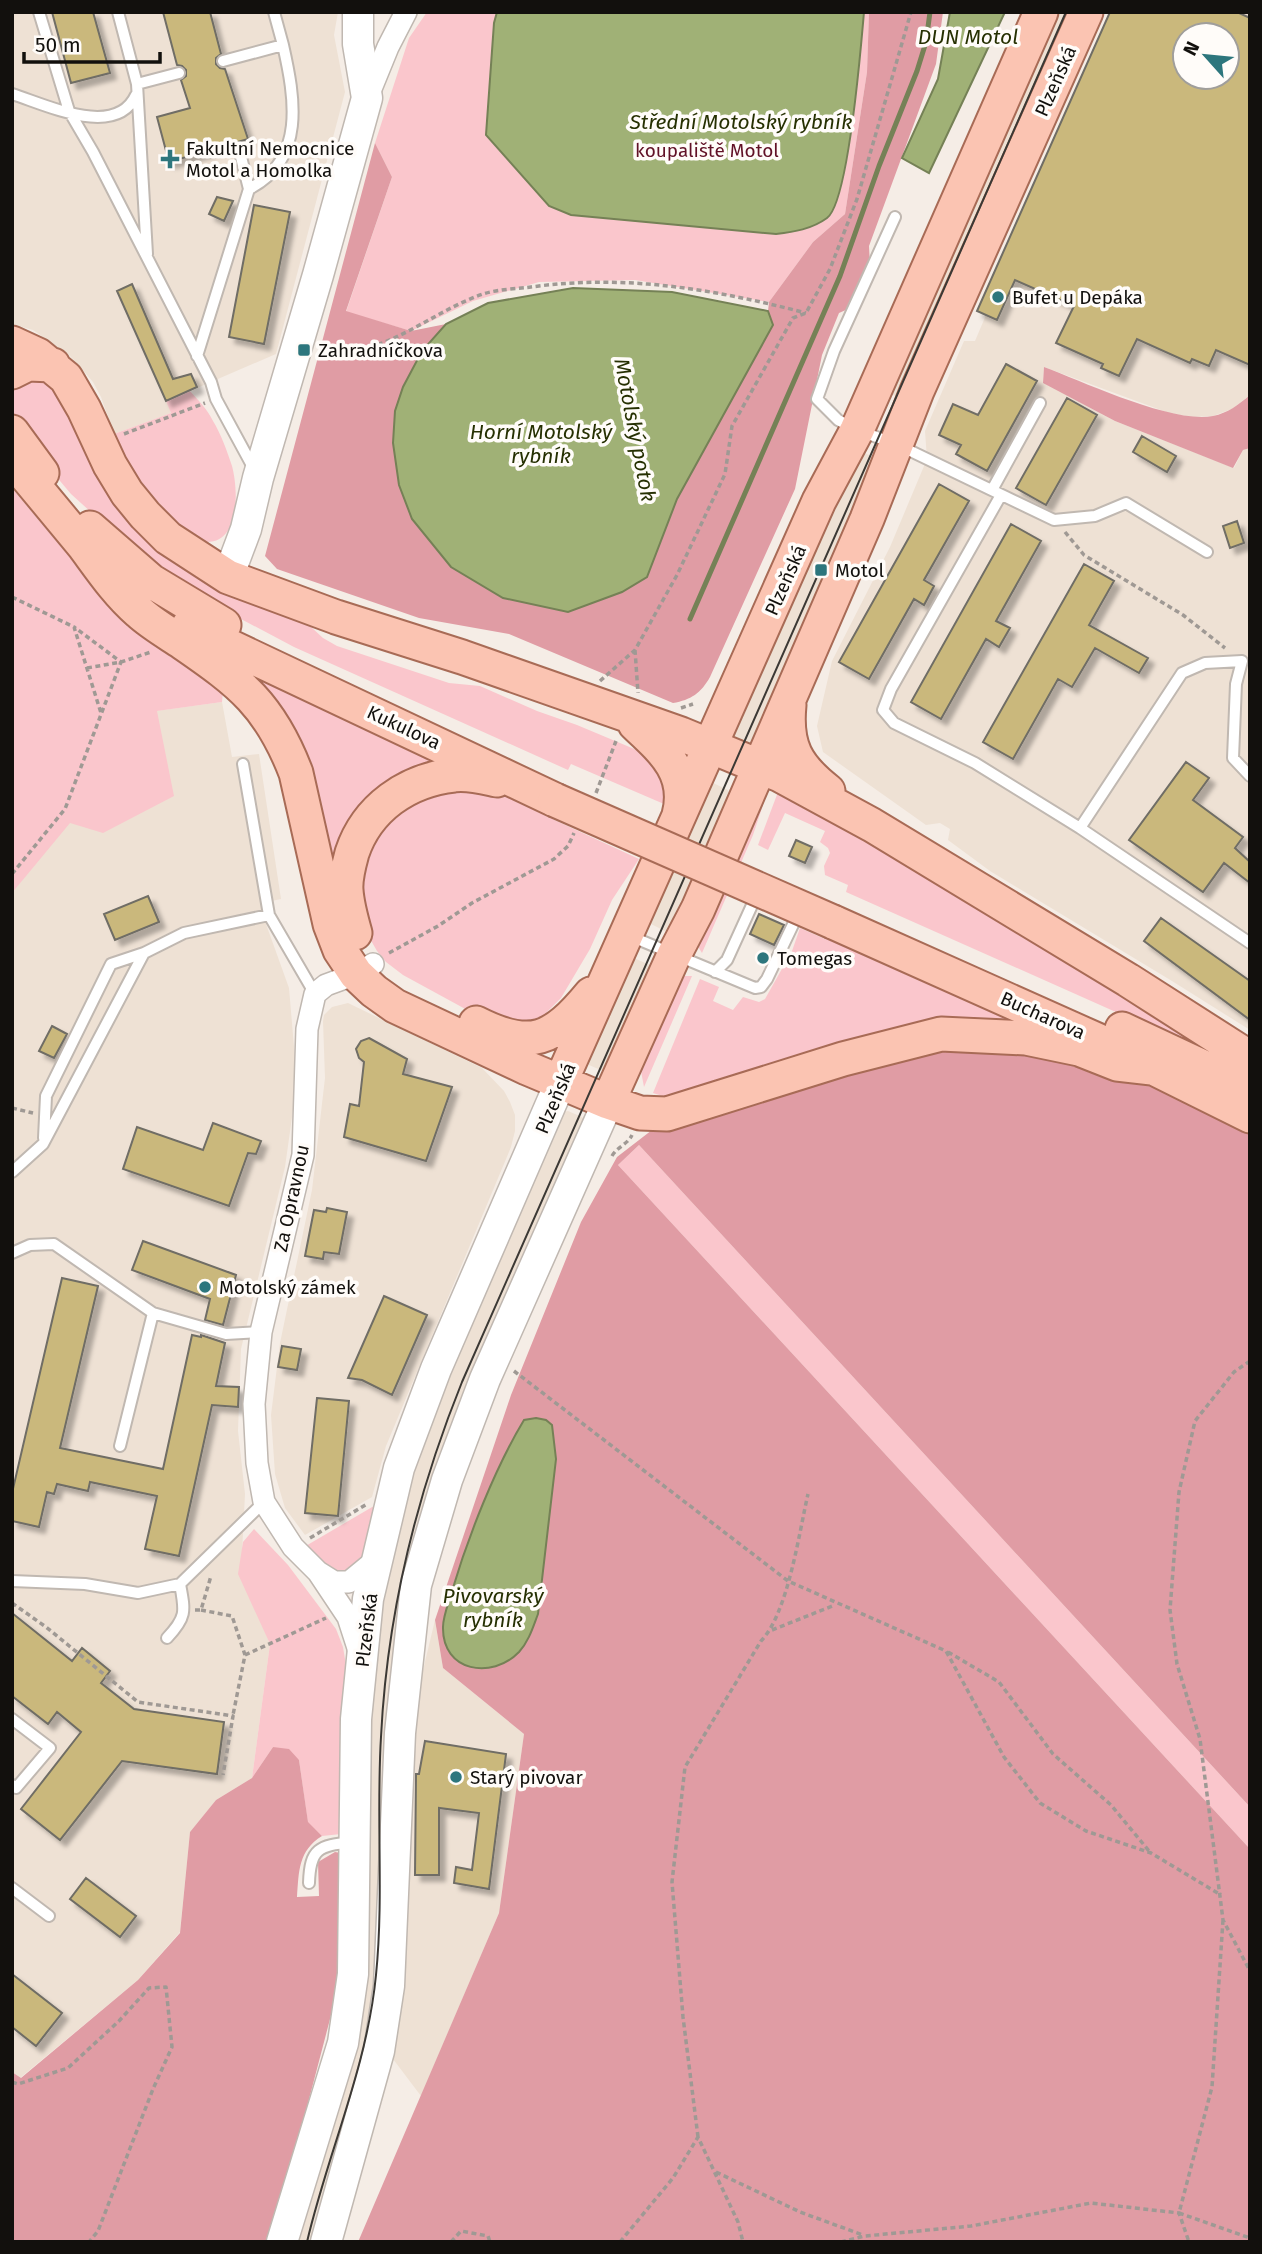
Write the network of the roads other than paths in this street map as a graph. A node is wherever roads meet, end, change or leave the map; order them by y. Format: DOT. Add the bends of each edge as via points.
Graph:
graph roads {
  1 [pos="39,12"];
  2 [pos="118,12"];
  3 [pos="274,12"];
  4 [pos="358,12"];
  5 [pos="406,12"];
  6 [pos="1041,12"];
  7 [pos="1086,12"];
  8 [pos="283,45"];
  9 [pos="223,61"];
  10 [pos="179,73"];
  11 [pos="137,88"];
  12 [pos="12,94"];
  13 [pos="367,98"];
  14 [pos="69,111"];
  15 [pos="239,149"];
  16 [pos="249,189"];
  17 [pos="895,217"];
  18 [pos="148,260"];
  19 [pos="12,343"];
  20 [pos="197,356"];
  21 [pos="53,365"];
  22 [pos="12,372"];
  23 [pos="1040,403"];
  24 [pos="857,430"];
  25 [pos="12,432"];
  26 [pos="896,444"];
  27 [pos="15,464"];
  28 [pos="258,478"];
  29 [pos="996,492"];
  30 [pos="67,506"];
  31 [pos="84,546"];
  32 [pos="1207,552"];
  33 [pos="228,577"];
  34 [pos="740,683"];
  35 [pos="789,696"];
  36 [pos="624,715"];
  37 [pos="710,747"];
  38 [pos="243,764"];
  39 [pos="759,767"];
  40 [pos="1250,776"];
  41 [pos="525,786"];
  42 [pos="559,790"];
  43 [pos="677,824"];
  44 [pos="872,825"];
  45 [pos="1080,828"];
  46 [pos="837,912"];
  47 [pos="269,915"];
  48 [pos="628,935"];
  49 [pos="1250,943"];
  50 [pos="144,953"];
  51 [pos="674,955"];
  52 [pos="612,968"];
  53 [pos="365,969"];
  54 [pos="715,972"];
  55 [pos="315,994"];
  56 [pos="1250,1058"];
  57 [pos="1152,1068"];
  58 [pos="561,1081"];
  59 [pos="1250,1089"];
  60 [pos="608,1102"];
  61 [pos="1250,1116"];
  62 [pos="43,1144"];
  63 [pos="12,1172"];
  64 [pos="12,1253"];
  65 [pos="153,1312"];
  66 [pos="261,1332"];
  67 [pos="120,1446"];
  68 [pos="264,1502"];
  69 [pos="377,1559"];
  70 [pos="318,1572"];
  71 [pos="12,1581"];
  72 [pos="180,1584"];
  73 [pos="167,1638"];
  74 [pos="361,1660"];
  75 [pos="12,1719"];
  76 [pos="12,1784"];
  77 [pos="354,1842"];
  78 [pos="309,1883"];
  79 [pos="12,1888"];
  80 [pos="49,1916"];
  81 [pos="282,2242"];
  82 [pos="326,2242"];
  1 -- 14 [label="lane"];
  2 -- 11 [label="lane"];
  3 -- 8 [label="lane"];
  4 -- 13 [label="main road"];
  5 -- 13 [label="street"];
  6 -- 24 [label="main road, Plzeňská"];
  7 -- 26 [label="main road, Plzeňská"];
  8 -- 9 [label="lane"];
  8 -- 16 [label="lane" via="292,85 290,137 272,173"];
  10 -- 11 [label="lane"];
  11 -- 14 [label="lane" via="132,104 113,117 96,119"];
  11 -- 18 [label="lane"];
  12 -- 14 [label="lane"];
  13 -- 28 [label="main road"];
  14 -- 18 [label="lane"];
  15 -- 16 [label="lane"];
  16 -- 20 [label="lane"];
  17 -- 24 [label="lane" via="817,399 838,420"];
  18 -- 20 [label="lane"];
  19 -- 21 [label="main road"];
  20 -- 28 [label="lane"];
  21 -- 22 [label="main road" via="28,364"];
  21 -- 33 [label="main road" via="74,390 110,465 145,515 168,538"];
  23 -- 29 [label="lane"];
  24 -- 26 [label="lane"];
  24 -- 34 [label="main road, Plzeňská" via="819,501"];
  25 -- 30 [label="main road"];
  26 -- 29 [label="lane"];
  26 -- 35 [label="main road, Plzeňská"];
  27 -- 30 [label="main road, Kukulova"];
  27 -- 31 [label="main road, Kukulova"];
  28 -- 33 [label="main road"];
  29 -- 32 [label="lane" via="1054,520 1095,516 1126,503"];
  29 -- 45 [label="lane" via="883,710 894,723 975,763"];
  30 -- 42 [label="main road, Kukulova" via="130,565 213,619"];
  31 -- 41 [label="main road, Kukulova" via="136,590 212,638"];
  31 -- 53 [label="main road" via="140,613 229,675 256,701 278,734 296,773 330,924 340,950"];
  33 -- 36 [label="main road"];
  34 -- 36 [label="main road" via="699,713 679,721"];
  34 -- 37 [label="main road, Plzeňská"];
  35 -- 39 [label="main road, Plzeňská"];
  35 -- 44 [label="main road" via="788,730 797,761"];
  36 -- 37 [label="main road"];
  36 -- 43 [label="main road" via="666,752 673,765 682,795"];
  37 -- 39 [label="main road"];
  37 -- 43 [label="main road, Plzeňská"];
  38 -- 47 [label="lane"];
  39 -- 44 [label="main road"];
  39 -- 51 [label="main road, Plzeňská"];
  40 -- 45 [label="lane" via="1233,758 1236,684 1242,661 1205,663 1182,673"];
  41 -- 42 [label="main road, Kukulova"];
  41 -- 53 [label="main road" via="476,776 447,776 417,784 376,811 355,844 345,888"];
  42 -- 46 [label="main road, Kukulova, bridge"];
  43 -- 48 [label="main road, Plzeňská"];
  44 -- 56 [label="main road"];
  45 -- 49 [label="lane"];
  46 -- 57 [label="main road, Bucharova"];
  46 -- 59 [label="main road, Bucharova" via="1143,1038"];
  47 -- 50 [label="lane" via="184,933"];
  47 -- 55 [label="lane"];
  48 -- 51 [label="lane"];
  48 -- 52 [label="main road, Plzeňská"];
  50 -- 62 [label="lane"];
  50 -- 62 [label="lane" via="111,964 46,1096"];
  51 -- 54 [label="lane"];
  51 -- 60 [label="main road, Plzeňská"];
  52 -- 53 [label="main road" via="563,1025 540,1037 523,1039 494,1033"];
  52 -- 58 [label="main road, Plzeňská"];
  53 -- 55 [label="street"];
  53 -- 58 [label="main road" via="374,991 395,1006"];
  54 -- 54 [label="lane" via="761,987 805,898 769,881 727,960"];
  55 -- 66 [label="street, Za Opravnou" via="307,1029 303,1155"];
  57 -- 60 [label="main road" via="1117,1064 1079,1049 1026,1038 941,1034 667,1114 640,1113"];
  57 -- 61 [label="main road, Bucharova"];
  58 -- 60 [label="main road"];
  58 -- 69 [label="main road, Plzeňská" via="436,1369 399,1468"];
  60 -- 82 [label="main road, Plzeňská" via="485,1379 446,1480 416,1585 400,1733 400,1906 379,2051"];
  62 -- 63 [label="lane"];
  64 -- 65 [label="lane" via="30,1245 54,1244"];
  65 -- 66 [label="lane" via="226,1334"];
  65 -- 67 [label="lane"];
  66 -- 68 [label="street, Za Opravnou" via="254,1404"];
  68 -- 70 [label="street, Za Opravnou" via="293,1547"];
  68 -- 72 [label="lane"];
  69 -- 70 [label="street" via="349,1582 334,1582"];
  69 -- 74 [label="main road, Plzeňská"];
  70 -- 74 [label="street, Za Opravnou" via="348,1617"];
  71 -- 72 [label="lane" via="85,1584 138,1593"];
  72 -- 73 [label="lane" via="182,1623"];
  74 -- 77 [label="main road, Plzeňská"];
  75 -- 76 [label="lane" via="50,1748 16,1788"];
  77 -- 78 [label="lane" via="324,1846 315,1853"];
  77 -- 81 [label="main road, Plzeňská" via="353,1974 343,2043"];
  79 -- 80 [label="lane"];
}
